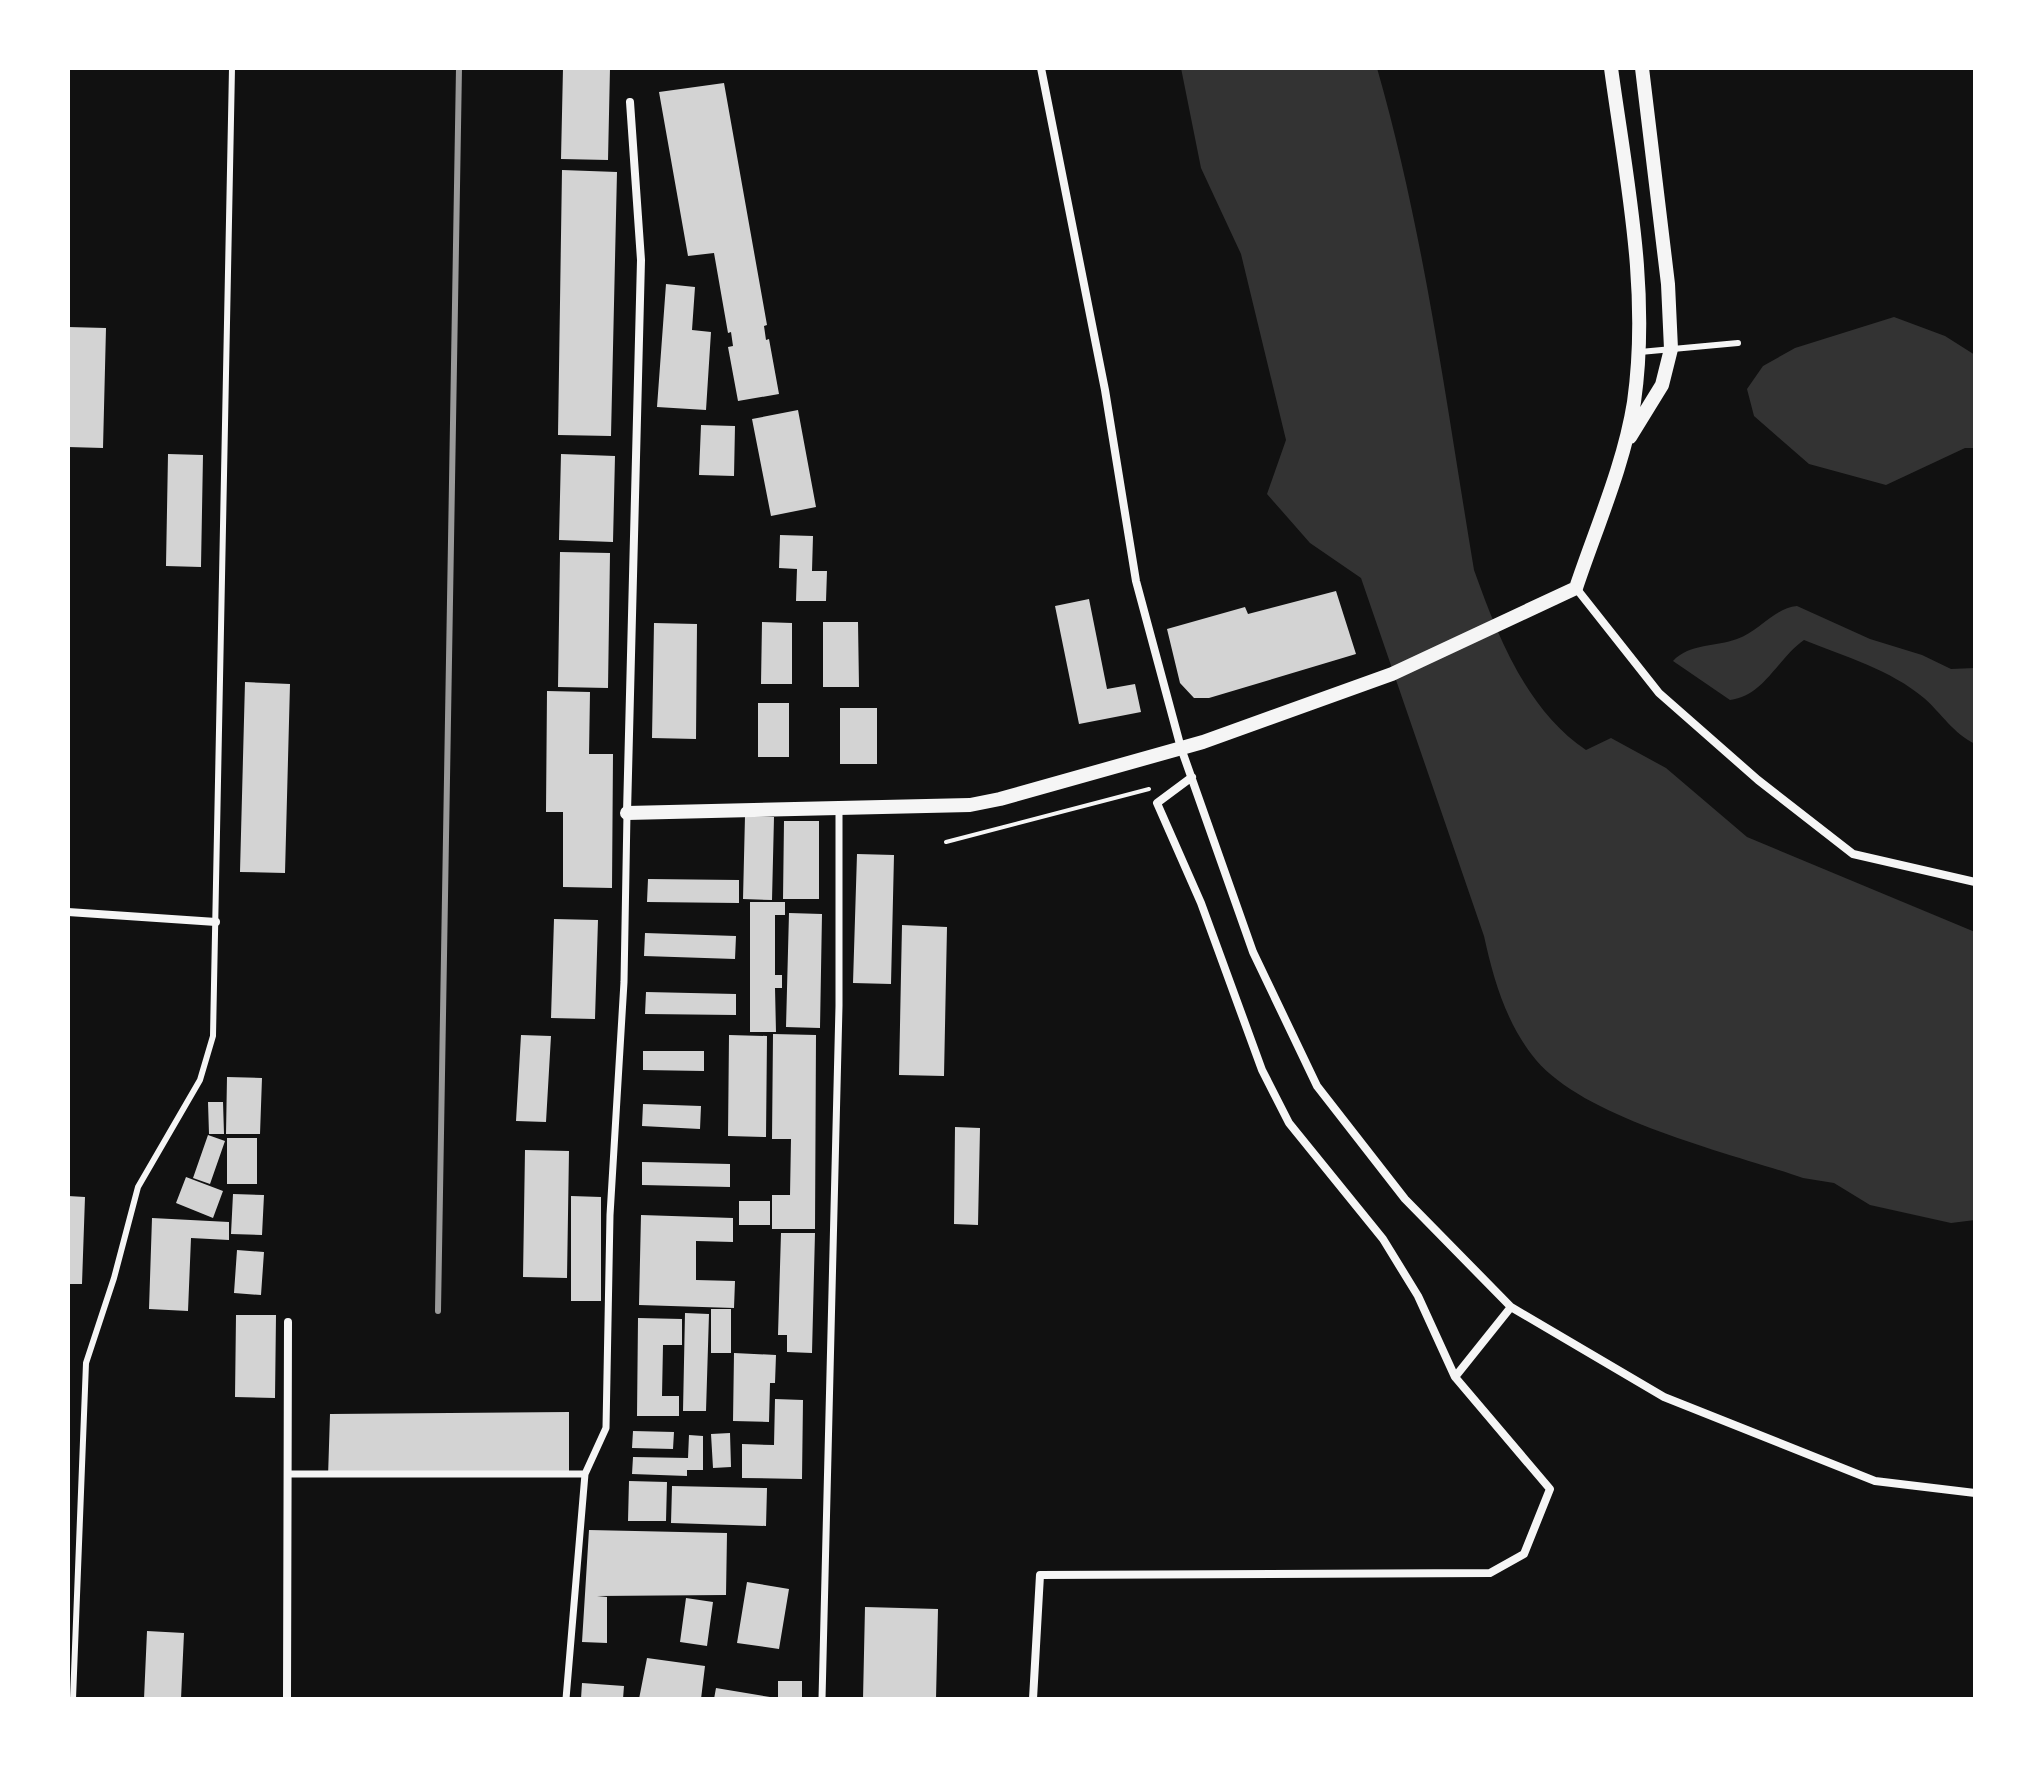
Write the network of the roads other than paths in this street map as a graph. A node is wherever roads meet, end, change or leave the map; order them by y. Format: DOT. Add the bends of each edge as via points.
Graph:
graph roads {
  1 [pos="232,68"];
  2 [pos="1041,68"];
  3 [pos="1611,68"];
  4 [pos="1642,68"];
  5 [pos="630,102"];
  6 [pos="1738,343"];
  7 [pos="1671,349"];
  8 [pos="1640,352"];
  9 [pos="1622,451"];
  10 [pos="1576,588"];
  11 [pos="1181,748"];
  12 [pos="1192,777"];
  13 [pos="839,809"];
  14 [pos="627,813"];
  15 [pos="1975,882"];
  16 [pos="68,912"];
  17 [pos="216,922"];
  18 [pos="1511,1307"];
  19 [pos="288,1322"];
  20 [pos="1455,1377"];
  21 [pos="288,1474"];
  22 [pos="585,1474"];
  23 [pos="1975,1493"];
  24 [pos="73,1699"];
  25 [pos="287,1699"];
  26 [pos="566,1699"];
  27 [pos="822,1699"];
  28 [pos="1033,1699"];
  1 -- 17 [label="lane"];
  2 -- 11 [label="street" via="1105,390 1136,581"];
  3 -- 8 [label="street" via="1632,204"];
  4 -- 7 [label="street"];
  5 -- 14 [label="street" via="641,260"];
  6 -- 7 [label="lane"];
  7 -- 8 [label="lane"];
  7 -- 9 [label="street" via="1662,385"];
  8 -- 9 [label="street"];
  9 -- 10 [label="street"];
  10 -- 11 [label="street" via="1392,674"];
  10 -- 15 [label="street" via="1659,693 1853,854"];
  11 -- 12 [label="street"];
  11 -- 13 [label="street" via="970,805"];
  12 -- 18 [label="street" via="1253,952 1317,1086 1405,1199"];
  12 -- 20 [label="street" via="1157,803 1201,903 1262,1070 1289,1123 1383,1239 1418,1296"];
  13 -- 14 [label="street"];
  13 -- 27 [label="street"];
  14 -- 22 [label="street" via="606,1428"];
  16 -- 17 [label="street"];
  17 -- 24 [label="lane" via="213,1036 206,1068 138,1187 86,1363"];
  18 -- 20 [label="street"];
  18 -- 23 [label="street" via="1664,1397 1875,1481"];
  19 -- 21 [label="street"];
  20 -- 28 [label="street" via="1550,1489 1524,1554 1490,1573 1040,1575"];
  21 -- 22 [label="street"];
  21 -- 25 [label="street"];
  22 -- 26 [label="street"];
}
